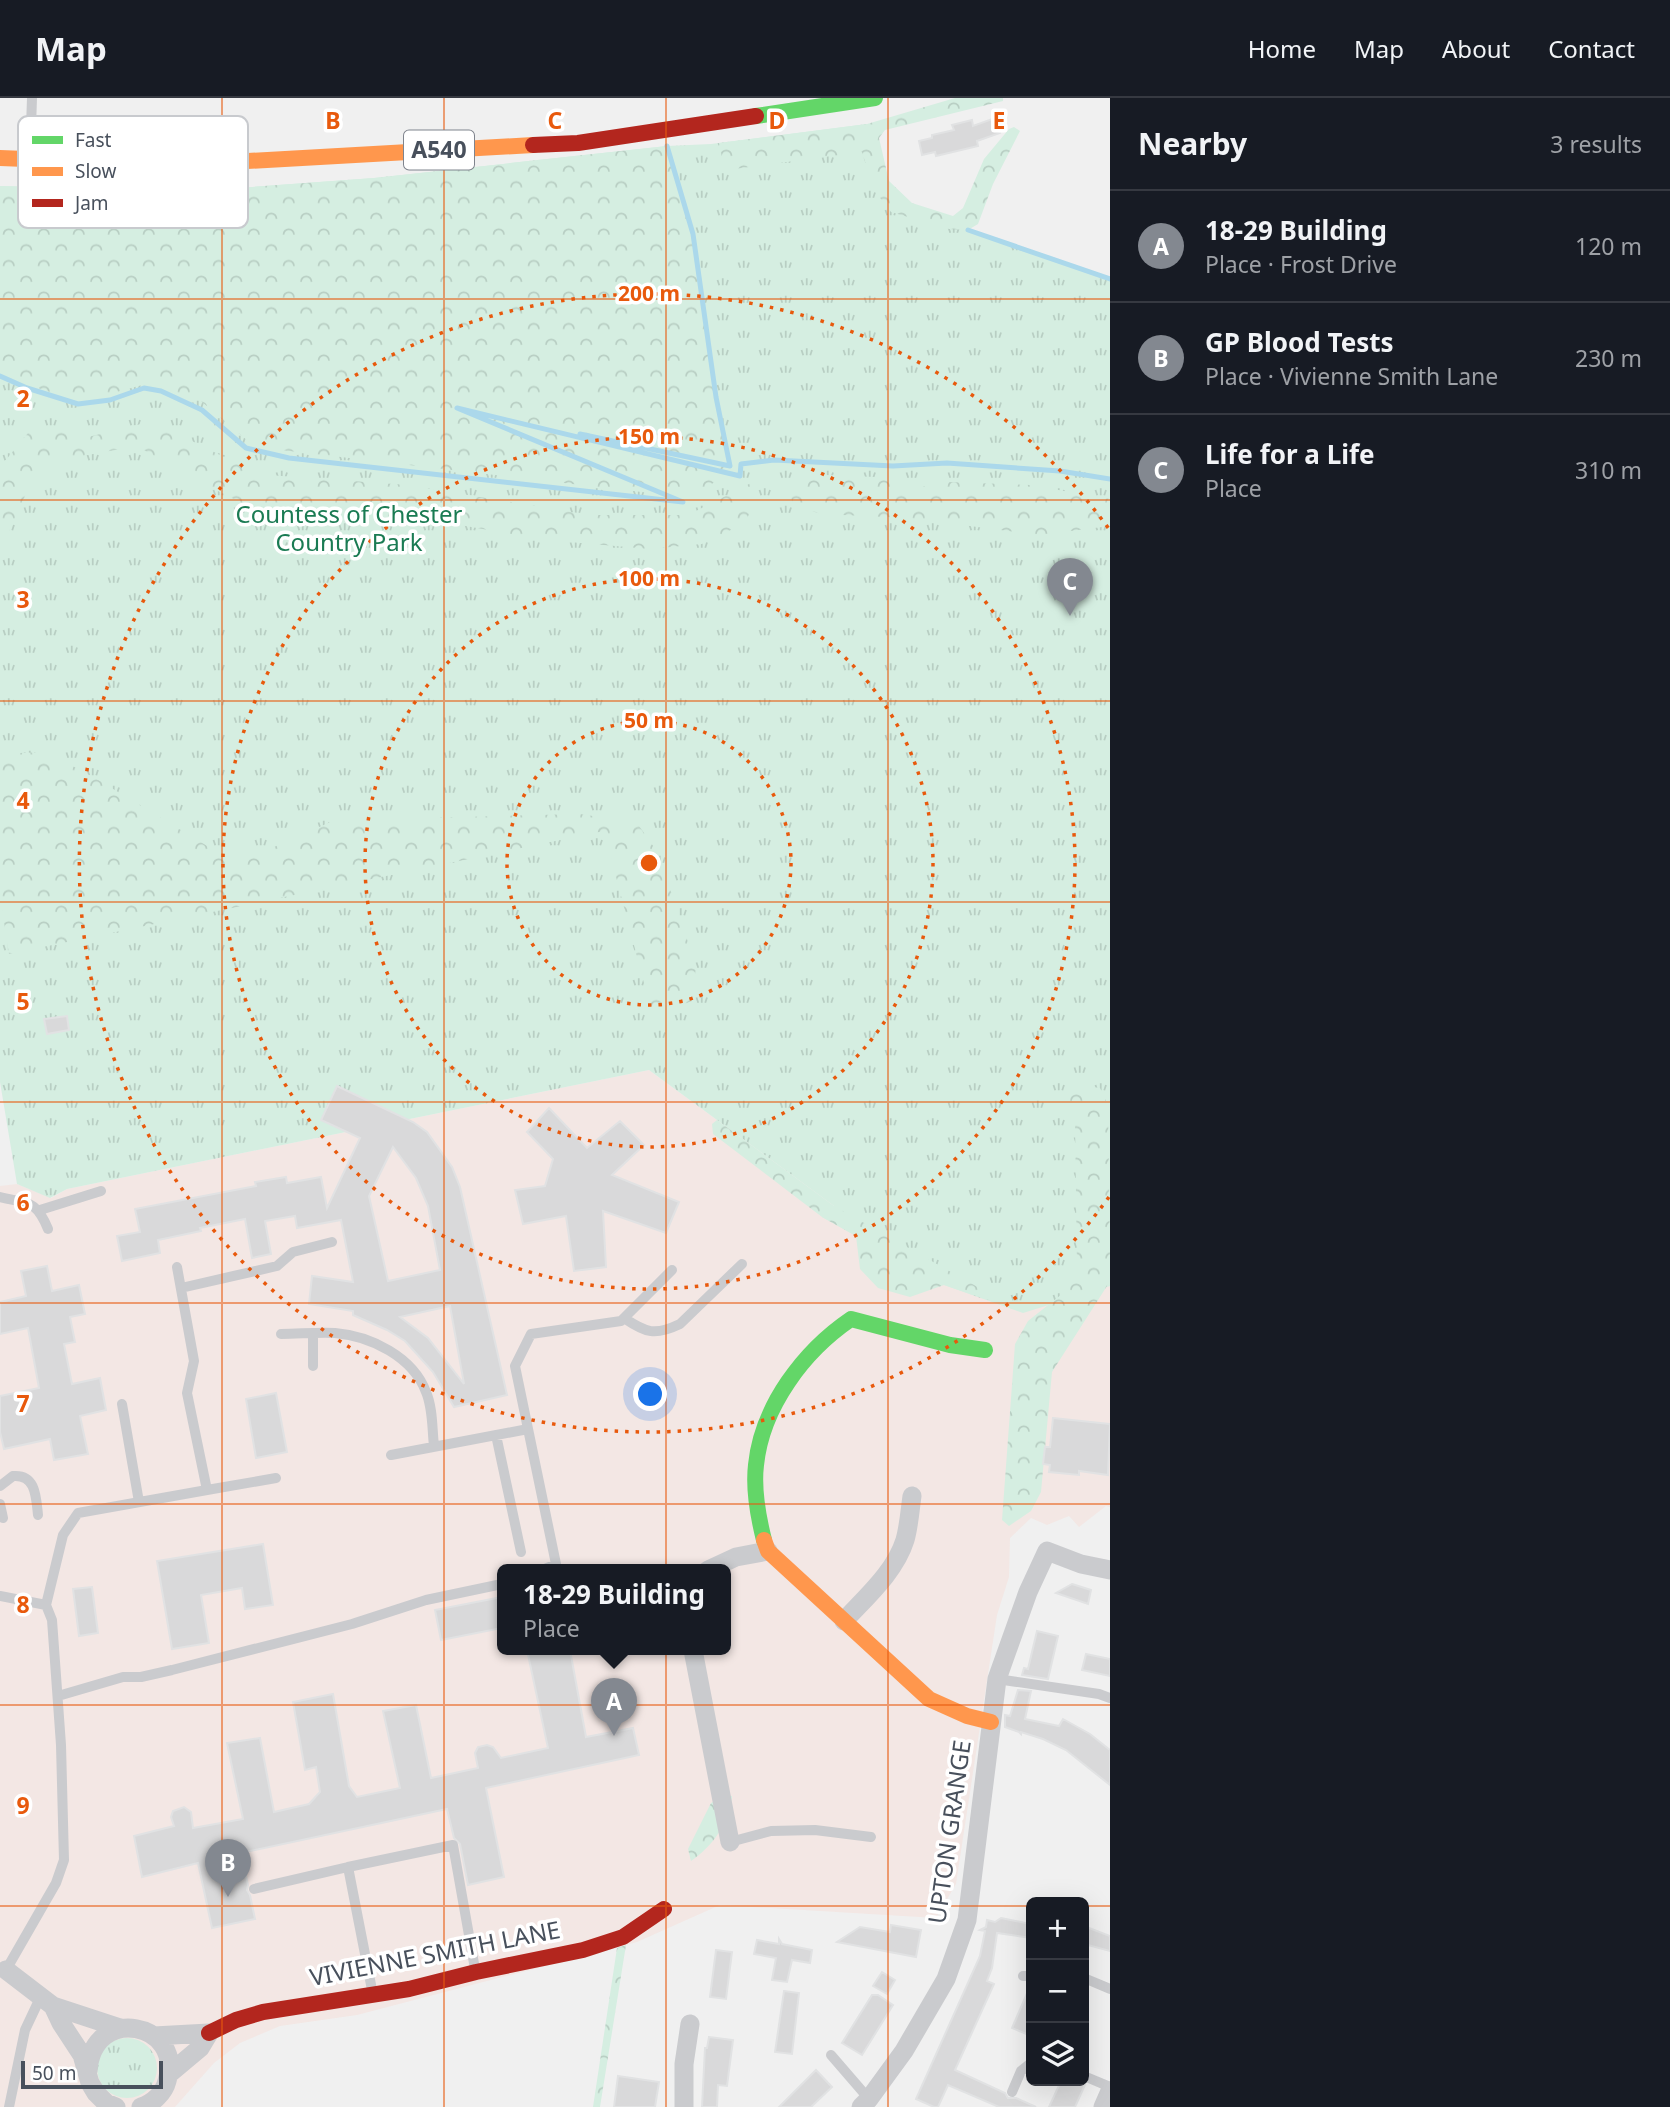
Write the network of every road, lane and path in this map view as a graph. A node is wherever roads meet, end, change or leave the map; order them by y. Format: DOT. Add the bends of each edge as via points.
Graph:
graph roads {
  1 [pos="32,98"];
  2 [pos="875,98"];
  3 [pos="31,116"];
  4 [pos="0,158"];
  5 [pos="18,159"];
  6 [pos="248,161"];
  7 [pos="101,1191"];
  8 [pos="0,1197"];
  9 [pos="40,1210"];
  10 [pos="48,1229"];
  11 [pos="332,1242"];
  12 [pos="742,1264"];
  13 [pos="177,1267"];
  14 [pos="672,1270"];
  15 [pos="181,1289"];
  16 [pos="624,1318"];
  17 [pos="313,1333"];
  18 [pos="281,1334"];
  19 [pos="985,1350"];
  20 [pos="313,1366"];
  21 [pos="122,1404"];
  22 [pos="528,1429"];
  23 [pos="496,1434"];
  24 [pos="435,1446"];
  25 [pos="391,1455"];
  26 [pos="276,1478"];
  27 [pos="0,1486"];
  28 [pos="207,1490"];
  29 [pos="912,1496"];
  30 [pos="139,1502"];
  31 [pos="0,1504"];
  32 [pos="38,1515"];
  33 [pos="3,1518"];
  34 [pos="768,1551"];
  35 [pos="521,1552"];
  36 [pos="556,1564"];
  37 [pos="721,1564"];
  38 [pos="1110,1570"];
  39 [pos="497,1585"];
  40 [pos="0,1597"];
  41 [pos="46,1605"];
  42 [pos="845,1622"];
  43 [pos="694,1655"];
  44 [pos="997,1679"];
  45 [pos="58,1696"];
  46 [pos="1110,1698"];
  47 [pos="991,1721"];
  48 [pos="871,1837"];
  49 [pos="730,1842"];
  50 [pos="348,1867"];
  51 [pos="254,1889"];
  52 [pos="664,1909"];
  53 [pos="3,1968"];
  54 [pos="476,1972"];
  55 [pos="1089,1980"];
  56 [pos="1110,1989"];
  57 [pos="373,1995"];
  58 [pos="47,2001"];
  59 [pos="690,2024"];
  60 [pos="120,2028"];
  61 [pos="209,2034"];
  62 [pos="154,2036"];
  63 [pos="831,2055"];
  64 [pos="1026,2067"];
  65 [pos="88,2071"];
  66 [pos="169,2074"];
  67 [pos="1089,2078"];
  68 [pos="1110,2089"];
  69 [pos="1012,2092"];
  70 [pos="95,2100"];
  71 [pos="865,2103"];
  72 [pos="9,2107"];
  73 [pos="116,2107"];
  74 [pos="144,2107"];
  75 [pos="684,2107"];
  76 [pos="1103,2107"];
  1 -- 3 [label="lane"];
  2 -- 6 [label="street, A540" via="578,143"];
  4 -- 5 [label="street, A540"];
  7 -- 9 [label="lane"];
  8 -- 9 [label="lane"];
  9 -- 10 [label="lane"];
  11 -- 15 [label="lane" via="293,1252 277,1266"];
  12 -- 16 [label="lane" via="680,1324 668,1330 641,1330"];
  13 -- 15 [label="lane"];
  14 -- 16 [label="lane"];
  15 -- 28 [label="lane" via="194,1361 187,1393"];
  16 -- 22 [label="lane" via="531,1334 515,1366"];
  17 -- 18 [label="lane"];
  17 -- 20 [label="lane"];
  17 -- 24 [label="lane" via="354,1336 408,1363 427,1394"];
  19 -- 34 [label="street" via="954,1348 850,1319 832,1330 787,1387 756,1457"];
  21 -- 30 [label="lane"];
  22 -- 23 [label="lane"];
  22 -- 36 [label="lane"];
  23 -- 24 [label="lane"];
  23 -- 35 [label="lane"];
  24 -- 25 [label="lane"];
  26 -- 28 [label="lane"];
  27 -- 32 [label="lane" via="7,1478 25,1477 33,1486"];
  28 -- 30 [label="lane"];
  29 -- 42 [label="street" via="905,1540 895,1559"];
  30 -- 41 [label="lane" via="78,1513 63,1535"];
  31 -- 33 [label="lane"];
  34 -- 37 [label="street"];
  34 -- 42 [label="street"];
  38 -- 44 [label="street, UPTON GRANGE" via="1047,1551"];
  39 -- 45 [label="lane"];
  40 -- 41 [label="lane"];
  41 -- 45 [label="lane" via="52,1620"];
  42 -- 47 [label="street" via="929,1699"];
  43 -- 49 [label="street"];
  44 -- 46 [label="lane"];
  44 -- 47 [label="street, UPTON GRANGE"];
  45 -- 53 [label="lane" via="64,1860 56,1883"];
  47 -- 71 [label="street, UPTON GRANGE" via="967,1920 946,1979 904,2051"];
  48 -- 49 [label="lane" via="771,1830"];
  50 -- 51 [label="lane"];
  50 -- 54 [label="lane" via="453,1845"];
  50 -- 57 [label="lane"];
  52 -- 54 [label="street, VIVIENNE SMITH LANE" via="606,1944"];
  53 -- 58 [label="street"];
  54 -- 57 [label="street, VIVIENNE SMITH LANE"];
  55 -- 56 [label="lane"];
  57 -- 61 [label="street, VIVIENNE SMITH LANE" via="263,2012"];
  58 -- 60 [label="street, VIVIENNE SMITH LANE"];
  58 -- 65 [label="street"];
  58 -- 72 [label="lane" via="25,2029"];
  59 -- 75 [label="street"];
  60 -- 62 [label="street, VIVIENNE SMITH LANE" via="144,2030"];
  60 -- 65 [label="street" via="100,2039"];
  61 -- 62 [label="street, VIVIENNE SMITH LANE"];
  61 -- 66 [label="street, VIVIENNE SMITH LANE" via="200,2048"];
  62 -- 66 [label="street" via="169,2060"];
  63 -- 71 [label="lane"];
  64 -- 69 [label="lane"];
  65 -- 70 [label="street"];
  66 -- 74 [label="street, VIVIENNE SMITH LANE" via="166,2087"];
  67 -- 68 [label="lane"];
  68 -- 76 [label="street"];
  70 -- 73 [label="street"];
}
